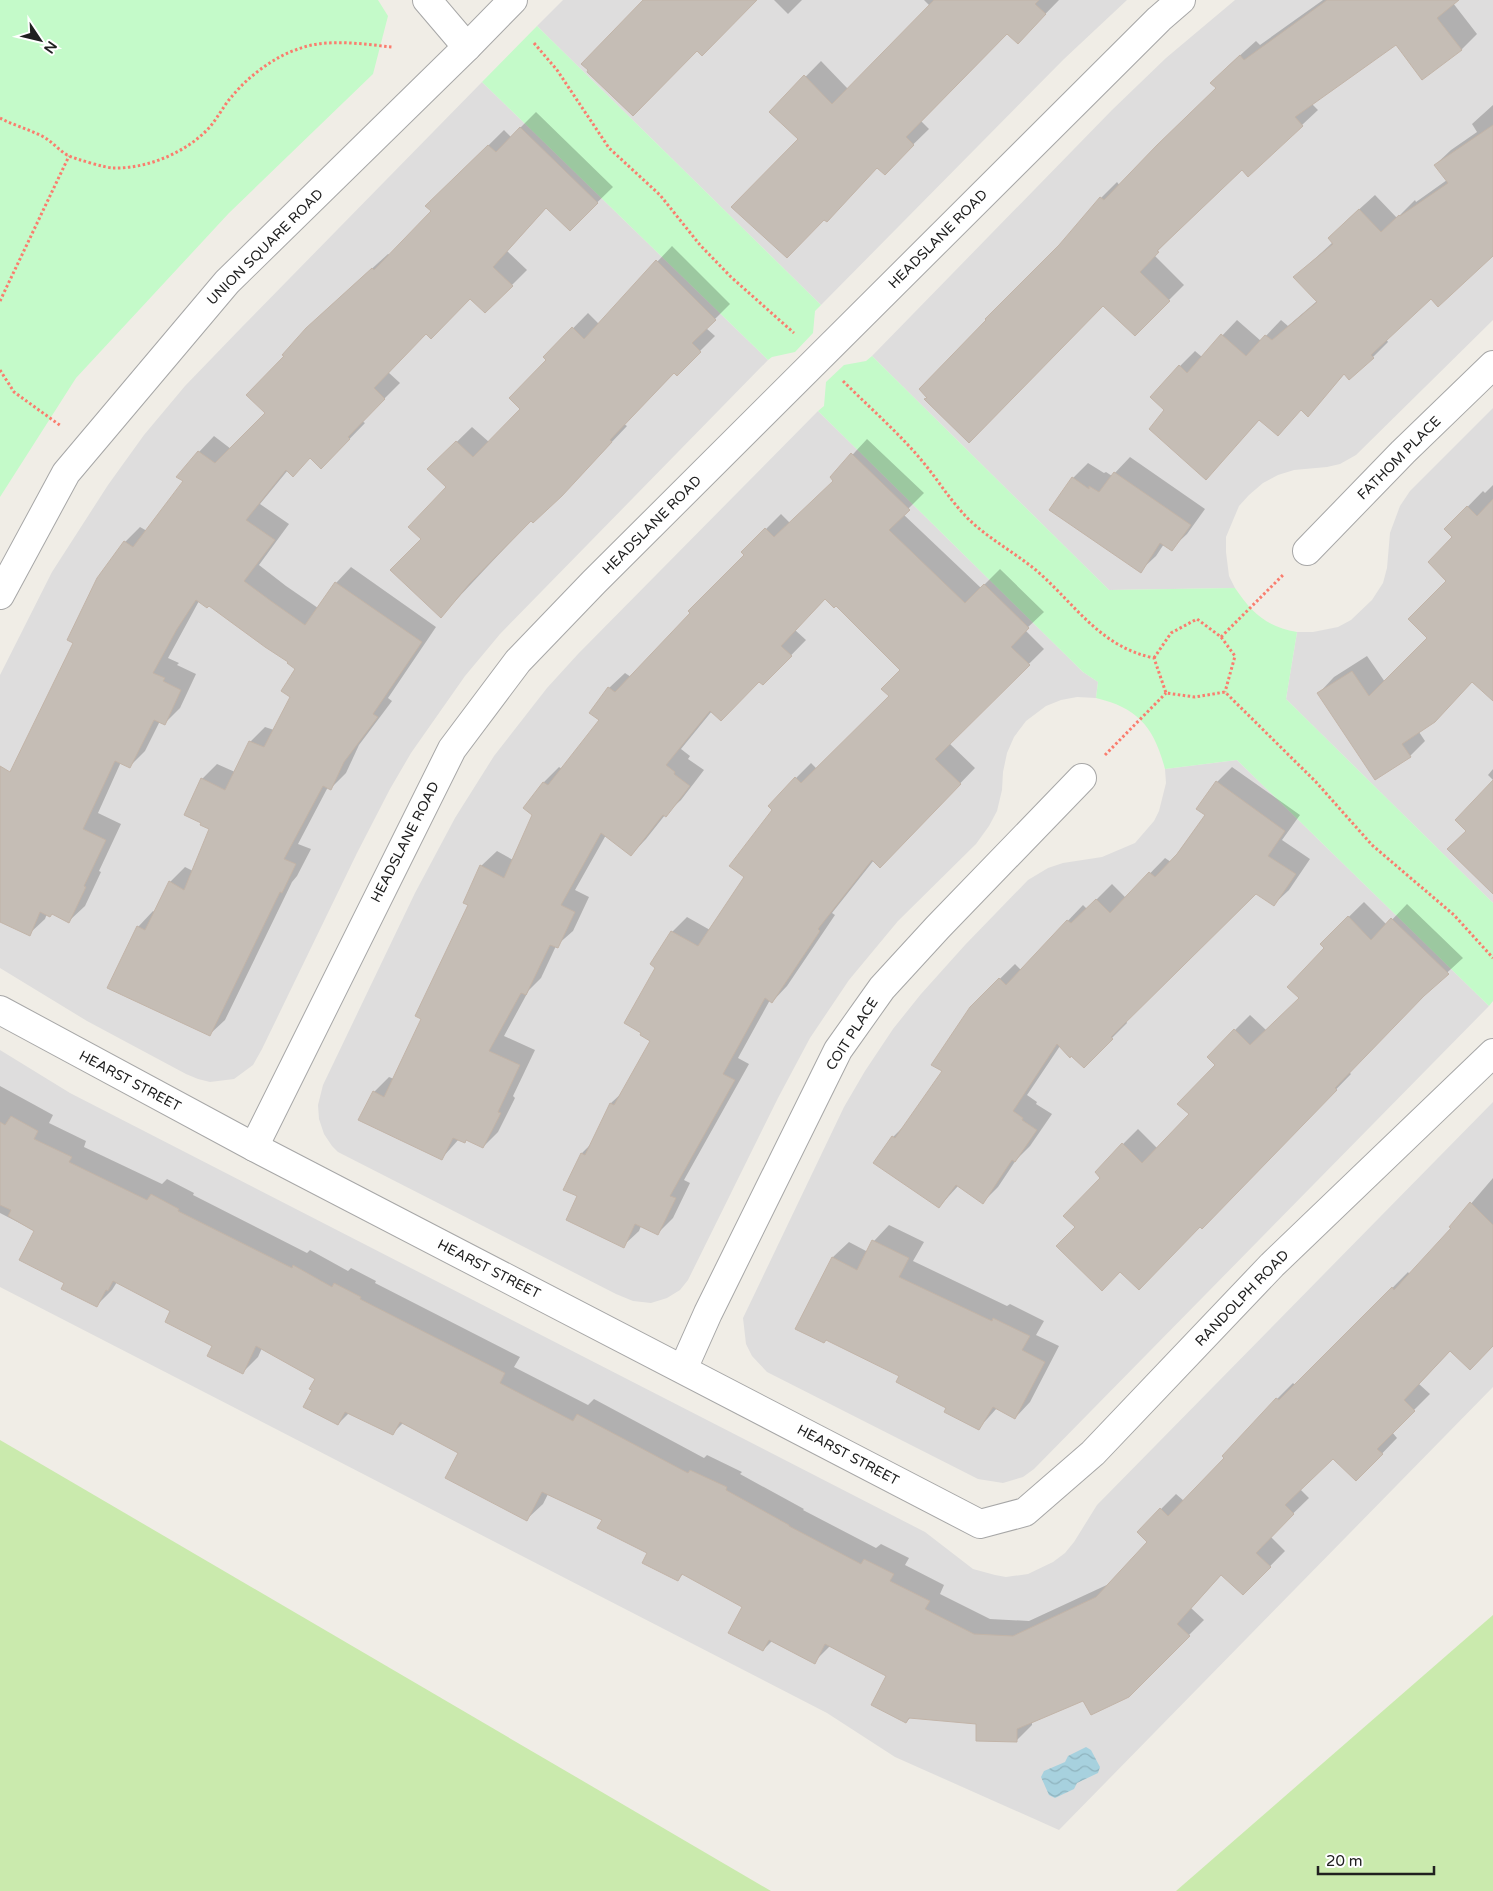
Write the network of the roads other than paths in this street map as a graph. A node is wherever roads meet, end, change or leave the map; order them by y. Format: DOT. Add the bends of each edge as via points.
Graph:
graph roads {
  1 [pos="427,0"];
  2 [pos="513,0"];
  3 [pos="1181,0"];
  4 [pos="467,47"];
  5 [pos="1493,365"];
  6 [pos="1307,551"];
  7 [pos="0,594"];
  8 [pos="1082,778"];
  9 [pos="0,1010"];
  10 [pos="1493,1053"];
  11 [pos="254,1147"];
  12 [pos="683,1369"];
  13 [pos="980,1524"];
  1 -- 4 [label="street"];
  2 -- 4 [label="street, UNION SQUARE ROAD"];
  3 -- 11 [label="street, HEADSLANE ROAD" via="518,661 452,748"];
  4 -- 7 [label="street, UNION SQUARE ROAD" via="227,282 66,473"];
  5 -- 6 [label="street, FATHOM PLACE"];
  8 -- 12 [label="street, COIT PLACE" via="882,988 838,1050"];
  9 -- 11 [label="street, HEARST STREET"];
  10 -- 13 [label="street, RANDOLPH ROAD" via="1272,1265 1093,1453 1025,1512"];
  11 -- 12 [label="street, HEARST STREET"];
  12 -- 13 [label="street, HEARST STREET"];
}
